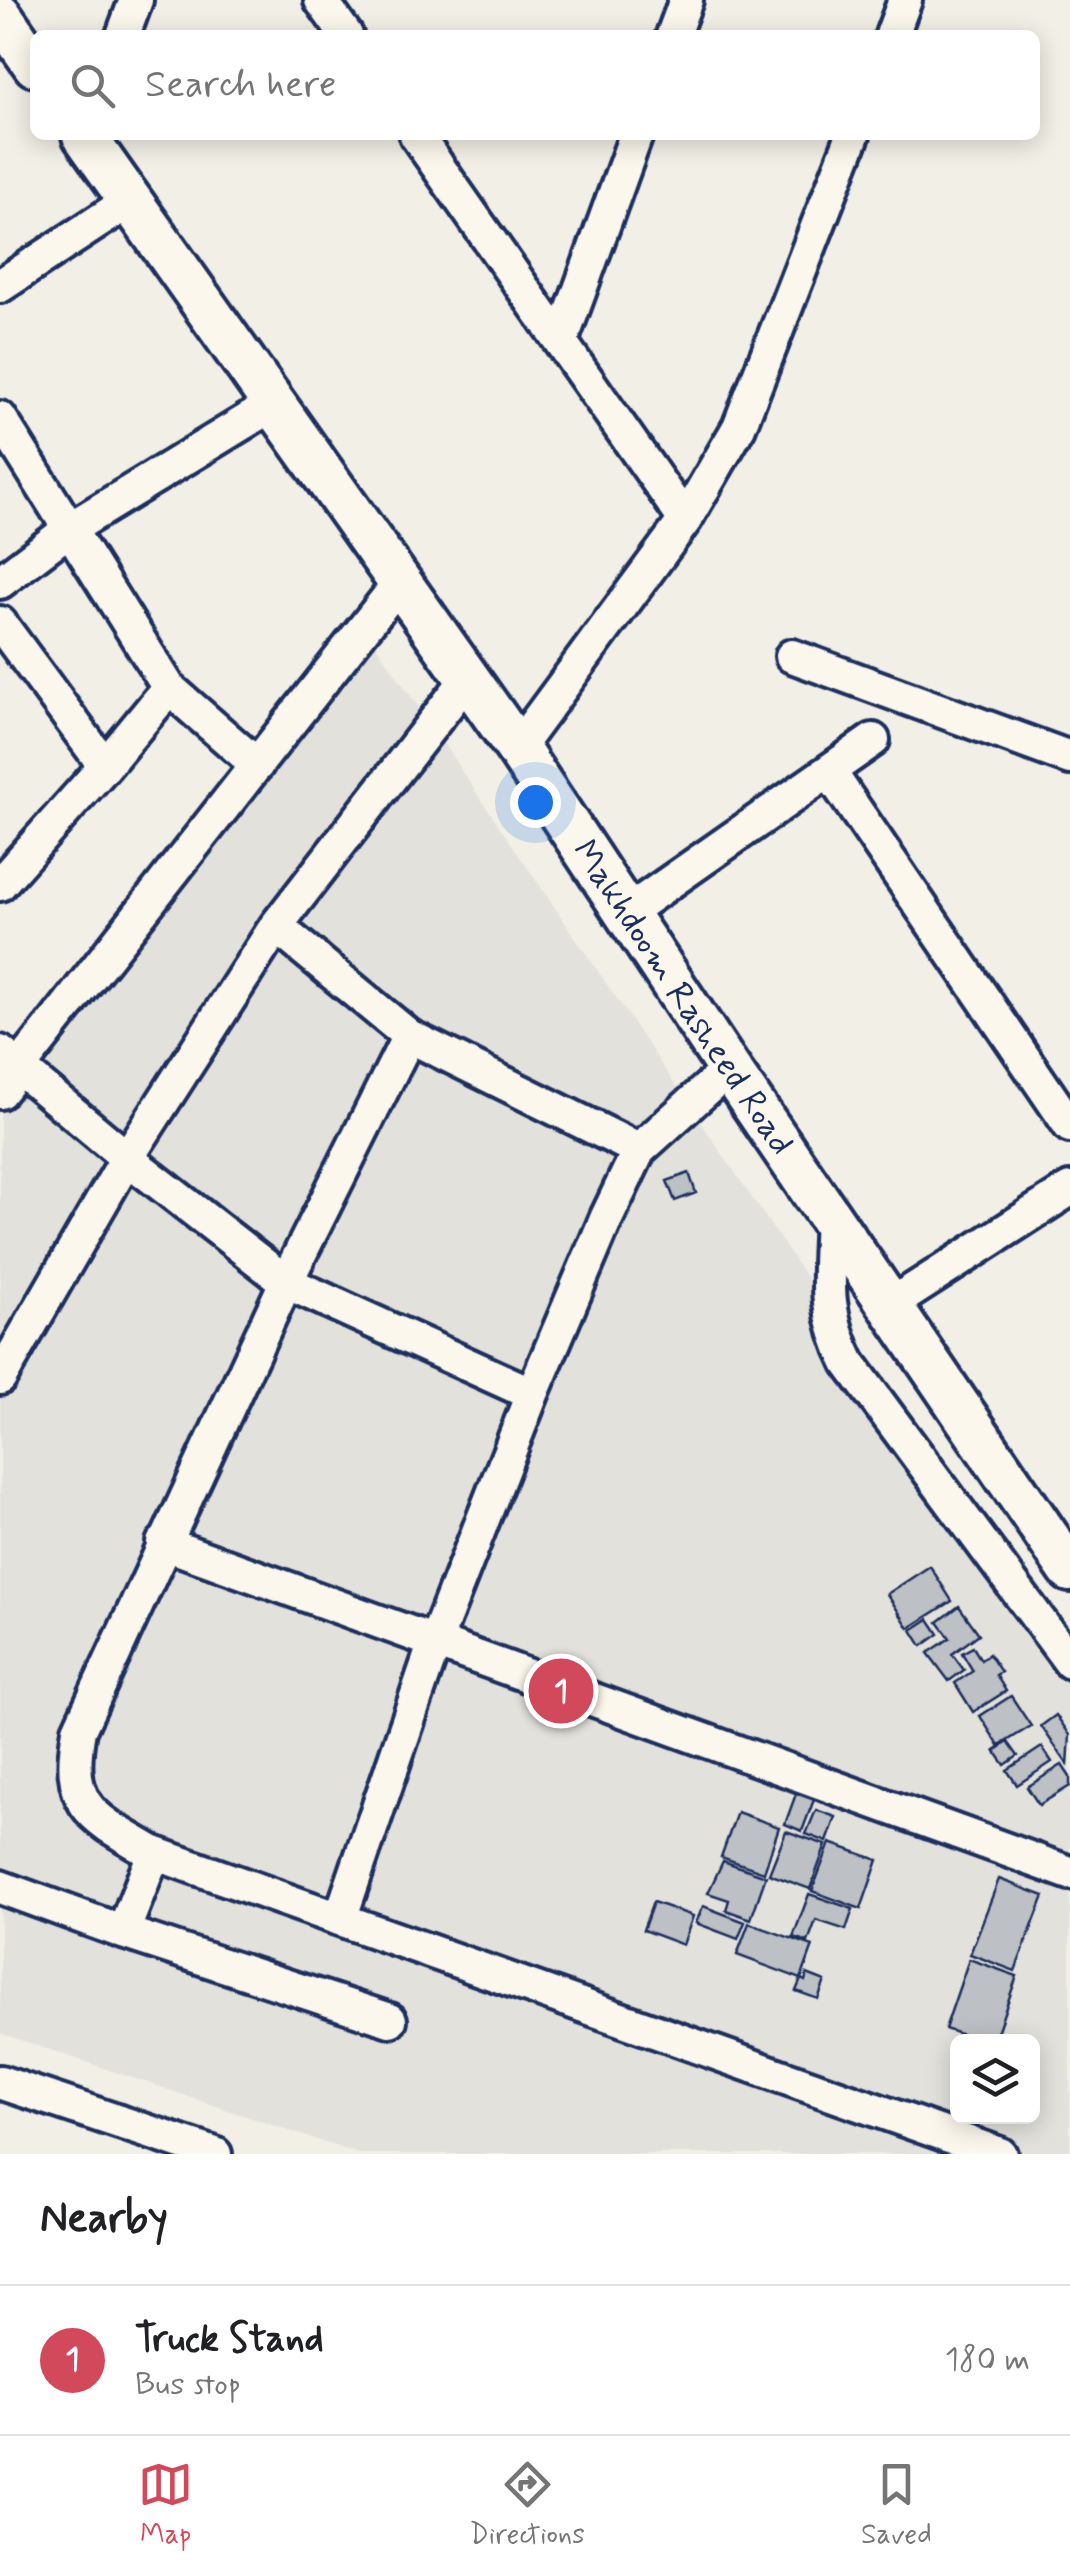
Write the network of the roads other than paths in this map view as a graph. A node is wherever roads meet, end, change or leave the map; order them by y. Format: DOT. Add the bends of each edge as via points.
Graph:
graph roads {
  1 [pos="136,0"];
  2 [pos="321,0"];
  3 [pos="686,0"];
  4 [pos="905,0"];
  5 [pos="0,16"];
  6 [pos="125,30"];
  7 [pos="342,30"];
  8 [pos="675,30"];
  9 [pos="894,30"];
  10 [pos="30,58"];
  11 [pos="88,140"];
  12 [pos="419,140"];
  13 [pos="634,140"];
  14 [pos="850,140"];
  15 [pos="130,200"];
  16 [pos="0,286"];
  17 [pos="560,342"];
  18 [pos="274,404"];
  19 [pos="0,418"];
  20 [pos="684,520"];
  21 [pos="72,528"];
  22 [pos="0,582"];
  23 [pos="400,582"];
  24 [pos="0,622"];
  25 [pos="792,656"];
  26 [pos="468,678"];
  27 [pos="169,688"];
  28 [pos="873,740"];
  29 [pos="517,748"];
  30 [pos="1070,758"];
  31 [pos="258,765"];
  32 [pos="105,766"];
  33 [pos="829,771"];
  34 [pos="0,884"];
  35 [pos="626,913"];
  36 [pos="276,926"];
  37 [pos="409,1036"];
  38 [pos="729,1069"];
  39 [pos="7,1071"];
  40 [pos="1070,1126"];
  41 [pos="639,1150"];
  42 [pos="127,1158"];
  43 [pos="1070,1189"];
  44 [pos="831,1218"];
  45 [pos="286,1282"];
  46 [pos="890,1305"];
  47 [pos="0,1378"];
  48 [pos="532,1394"];
  49 [pos="163,1543"];
  50 [pos="1070,1570"];
  51 [pos="434,1642"];
  52 [pos="1070,1662"];
  53 [pos="154,1852"];
  54 [pos="1070,1873"];
  55 [pos="0,1887"];
  56 [pos="340,1919"];
  57 [pos="123,1932"];
  58 [pos="390,2020"];
  59 [pos="0,2082"];
  60 [pos="140,2140"];
  61 [pos="216,2154"];
  62 [pos="1000,2154"];
  1 -- 6 [label="street"];
  2 -- 7 [label="street"];
  3 -- 8 [label="street"];
  4 -- 9 [label="street"];
  5 -- 10 [label="main road"];
  11 -- 15 [label="main road, Makhdoom Rasheed Road"];
  12 -- 17 [label="street"];
  13 -- 17 [label="street"];
  14 -- 20 [label="street" via="739,427"];
  15 -- 16 [label="street"];
  15 -- 18 [label="main road, Makhdoom Rasheed Road"];
  17 -- 20 [label="street"];
  18 -- 21 [label="street"];
  18 -- 23 [label="main road, Makhdoom Rasheed Road"];
  19 -- 21 [label="street"];
  20 -- 29 [label="street"];
  21 -- 22 [label="street"];
  21 -- 27 [label="street"];
  23 -- 26 [label="main road, Makhdoom Rasheed Road"];
  23 -- 31 [label="street"];
  24 -- 32 [label="street"];
  25 -- 30 [label="street"];
  26 -- 29 [label="main road, Makhdoom Rasheed Road"];
  26 -- 36 [label="street"];
  27 -- 31 [label="street"];
  27 -- 32 [label="street"];
  28 -- 33 [label="street"];
  29 -- 35 [label="main road, Makhdoom Rasheed Road"];
  31 -- 39 [label="street"];
  32 -- 34 [label="street"];
  33 -- 35 [label="street"];
  33 -- 40 [label="street"];
  35 -- 38 [label="main road, Makhdoom Rasheed Road"];
  36 -- 37 [label="street"];
  36 -- 42 [label="street"];
  37 -- 41 [label="street"];
  37 -- 45 [label="street"];
  38 -- 41 [label="street"];
  38 -- 44 [label="main road, Makhdoom Rasheed Road"];
  39 -- 42 [label="street"];
  41 -- 48 [label="street"];
  42 -- 45 [label="street"];
  42 -- 47 [label="street"];
  43 -- 46 [label="street"];
  44 -- 46 [label="main road, Makhdoom Rasheed Road"];
  44 -- 52 [label="street" via="828,1296 833,1331 849,1363"];
  45 -- 48 [label="street"];
  45 -- 49 [label="street"];
  46 -- 50 [label="main road, Makhdoom Rasheed Road"];
  48 -- 51 [label="street"];
  49 -- 51 [label="street"];
  49 -- 53 [label="street" via="80,1730 74,1778 98,1820"];
  51 -- 54 [label="street"];
  51 -- 56 [label="street"];
  53 -- 56 [label="street"];
  53 -- 57 [label="street"];
  55 -- 57 [label="street"];
  56 -- 62 [label="street"];
  57 -- 58 [label="street"];
  59 -- 60 [label="street"];
  60 -- 61 [label="street"];
}
